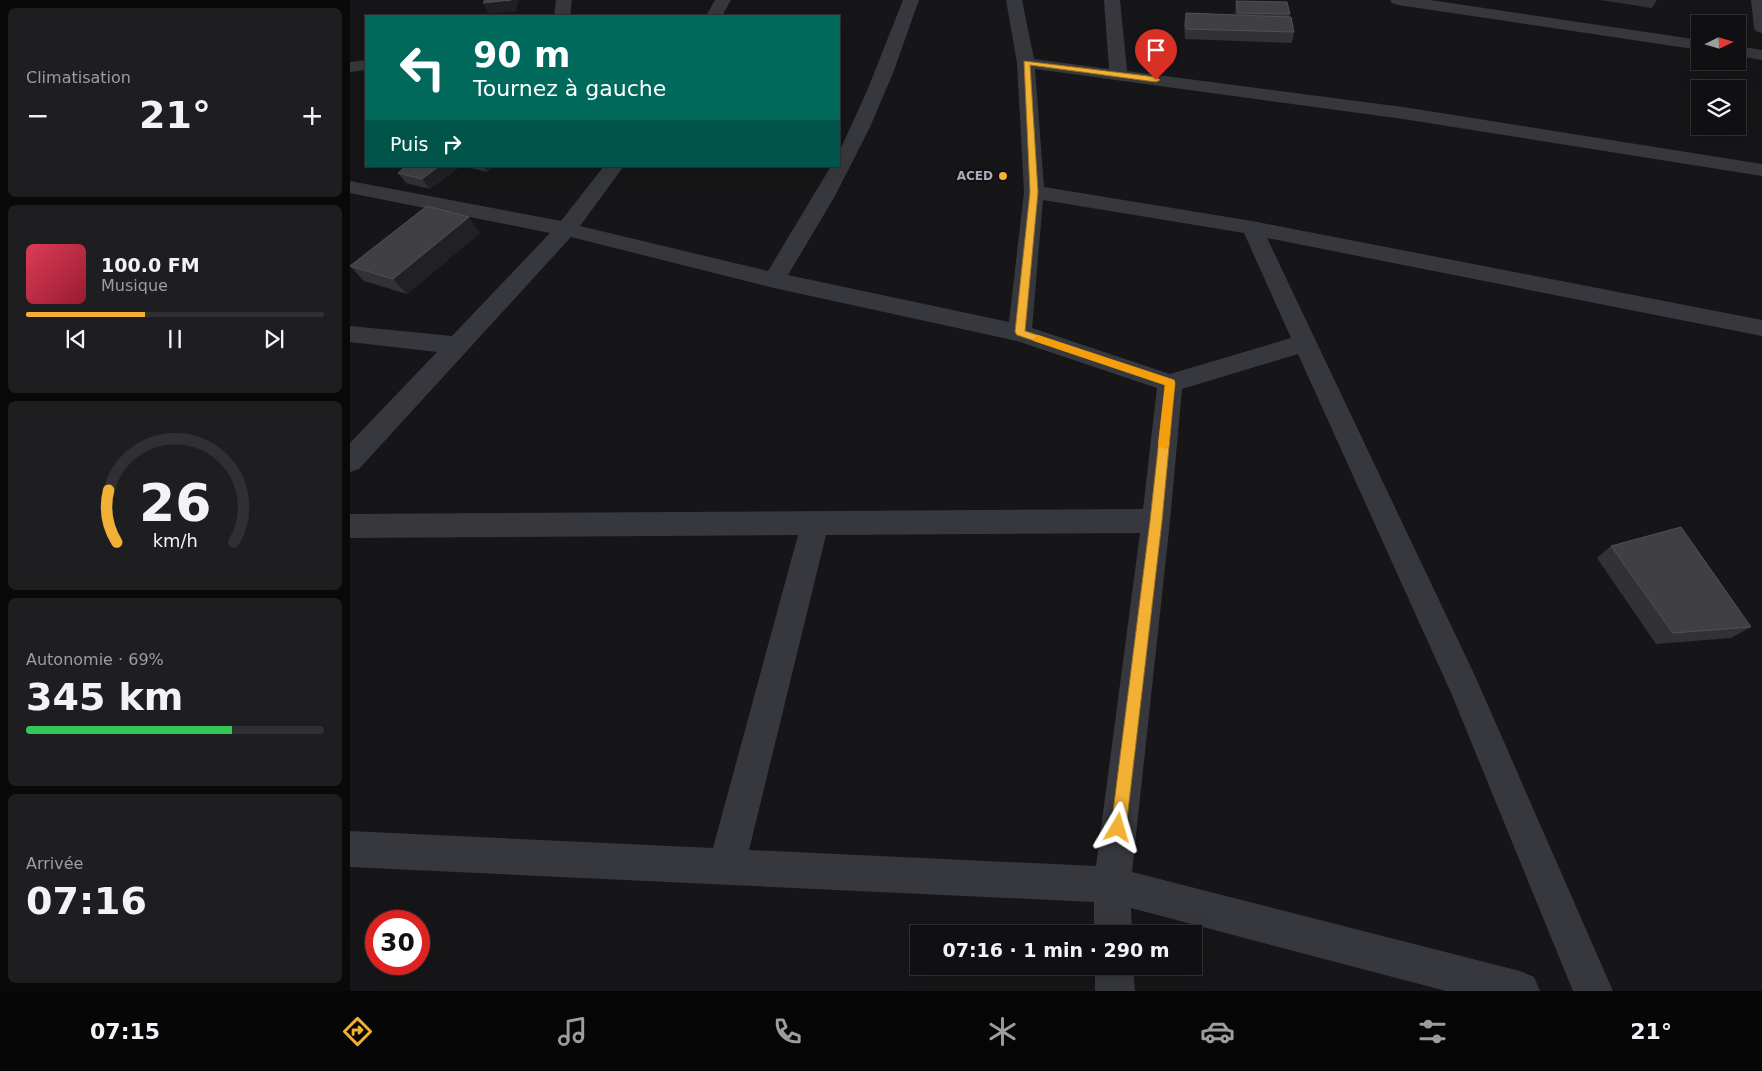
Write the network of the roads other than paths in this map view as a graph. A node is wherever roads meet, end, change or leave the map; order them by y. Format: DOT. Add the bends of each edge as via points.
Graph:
graph roads {
  1 [pos="564,0"];
  2 [pos="723,0"];
  3 [pos="910,0"];
  4 [pos="1014,0"];
  5 [pos="1112,0"];
  6 [pos="1398,0"];
  7 [pos="1759,0"];
  8 [pos="562,15"];
  9 [pos="715,15"];
  10 [pos="1762,28"];
  11 [pos="1691,44"];
  12 [pos="1746,52"];
  13 [pos="1762,54"];
  14 [pos="1026,63"];
  15 [pos="365,65"];
  16 [pos="350,67"];
  17 [pos="1118,74"];
  18 [pos="613,167"];
  19 [pos="1762,170"];
  20 [pos="350,188"];
  21 [pos="1034,192"];
  22 [pos="1252,228"];
  23 [pos="566,229"];
  24 [pos="774,280"];
  25 [pos="1762,328"];
  26 [pos="1020,332"];
  27 [pos="350,334"];
  28 [pos="1305,343"];
  29 [pos="458,345"];
  30 [pos="1170,383"];
  31 [pos="350,461"];
  32 [pos="1156,521"];
  33 [pos="815,524"];
  34 [pos="350,526"];
  35 [pos="350,850"];
  36 [pos="726,868"];
  37 [pos="1112,885"];
  38 [pos="1113,925"];
  39 [pos="1114,975"];
  40 [pos="1115,991"];
  41 [pos="1520,991"];
  42 [pos="1594,991"];
  1 -- 8 [label="street"];
  2 -- 9 [label="street"];
  3 -- 24 [label="street" via="890,61 852,145"];
  4 -- 14 [label="street"];
  5 -- 17 [label="street"];
  6 -- 11 [label="street"];
  7 -- 10 [label="street"];
  12 -- 13 [label="street"];
  14 -- 17 [label="street"];
  14 -- 21 [label="street"];
  15 -- 16 [label="street"];
  17 -- 19 [label="street" via="1403,112"];
  18 -- 23 [label="street"];
  20 -- 23 [label="street"];
  21 -- 22 [label="street"];
  21 -- 26 [label="street"];
  22 -- 25 [label="street"];
  22 -- 28 [label="street"];
  23 -- 24 [label="street"];
  23 -- 29 [label="street"];
  24 -- 26 [label="street"];
  26 -- 30 [label="street"];
  27 -- 29 [label="street"];
  28 -- 30 [label="street"];
  28 -- 42 [label="street" via="1465,689"];
  29 -- 31 [label="street"];
  30 -- 32 [label="street"];
  32 -- 33 [label="street"];
  32 -- 37 [label="street"];
  33 -- 34 [label="street"];
  33 -- 36 [label="street"];
  35 -- 36 [label="street"];
  36 -- 37 [label="street"];
  37 -- 38 [label="street"];
  37 -- 41 [label="street"];
  39 -- 40 [label="street"];
}
